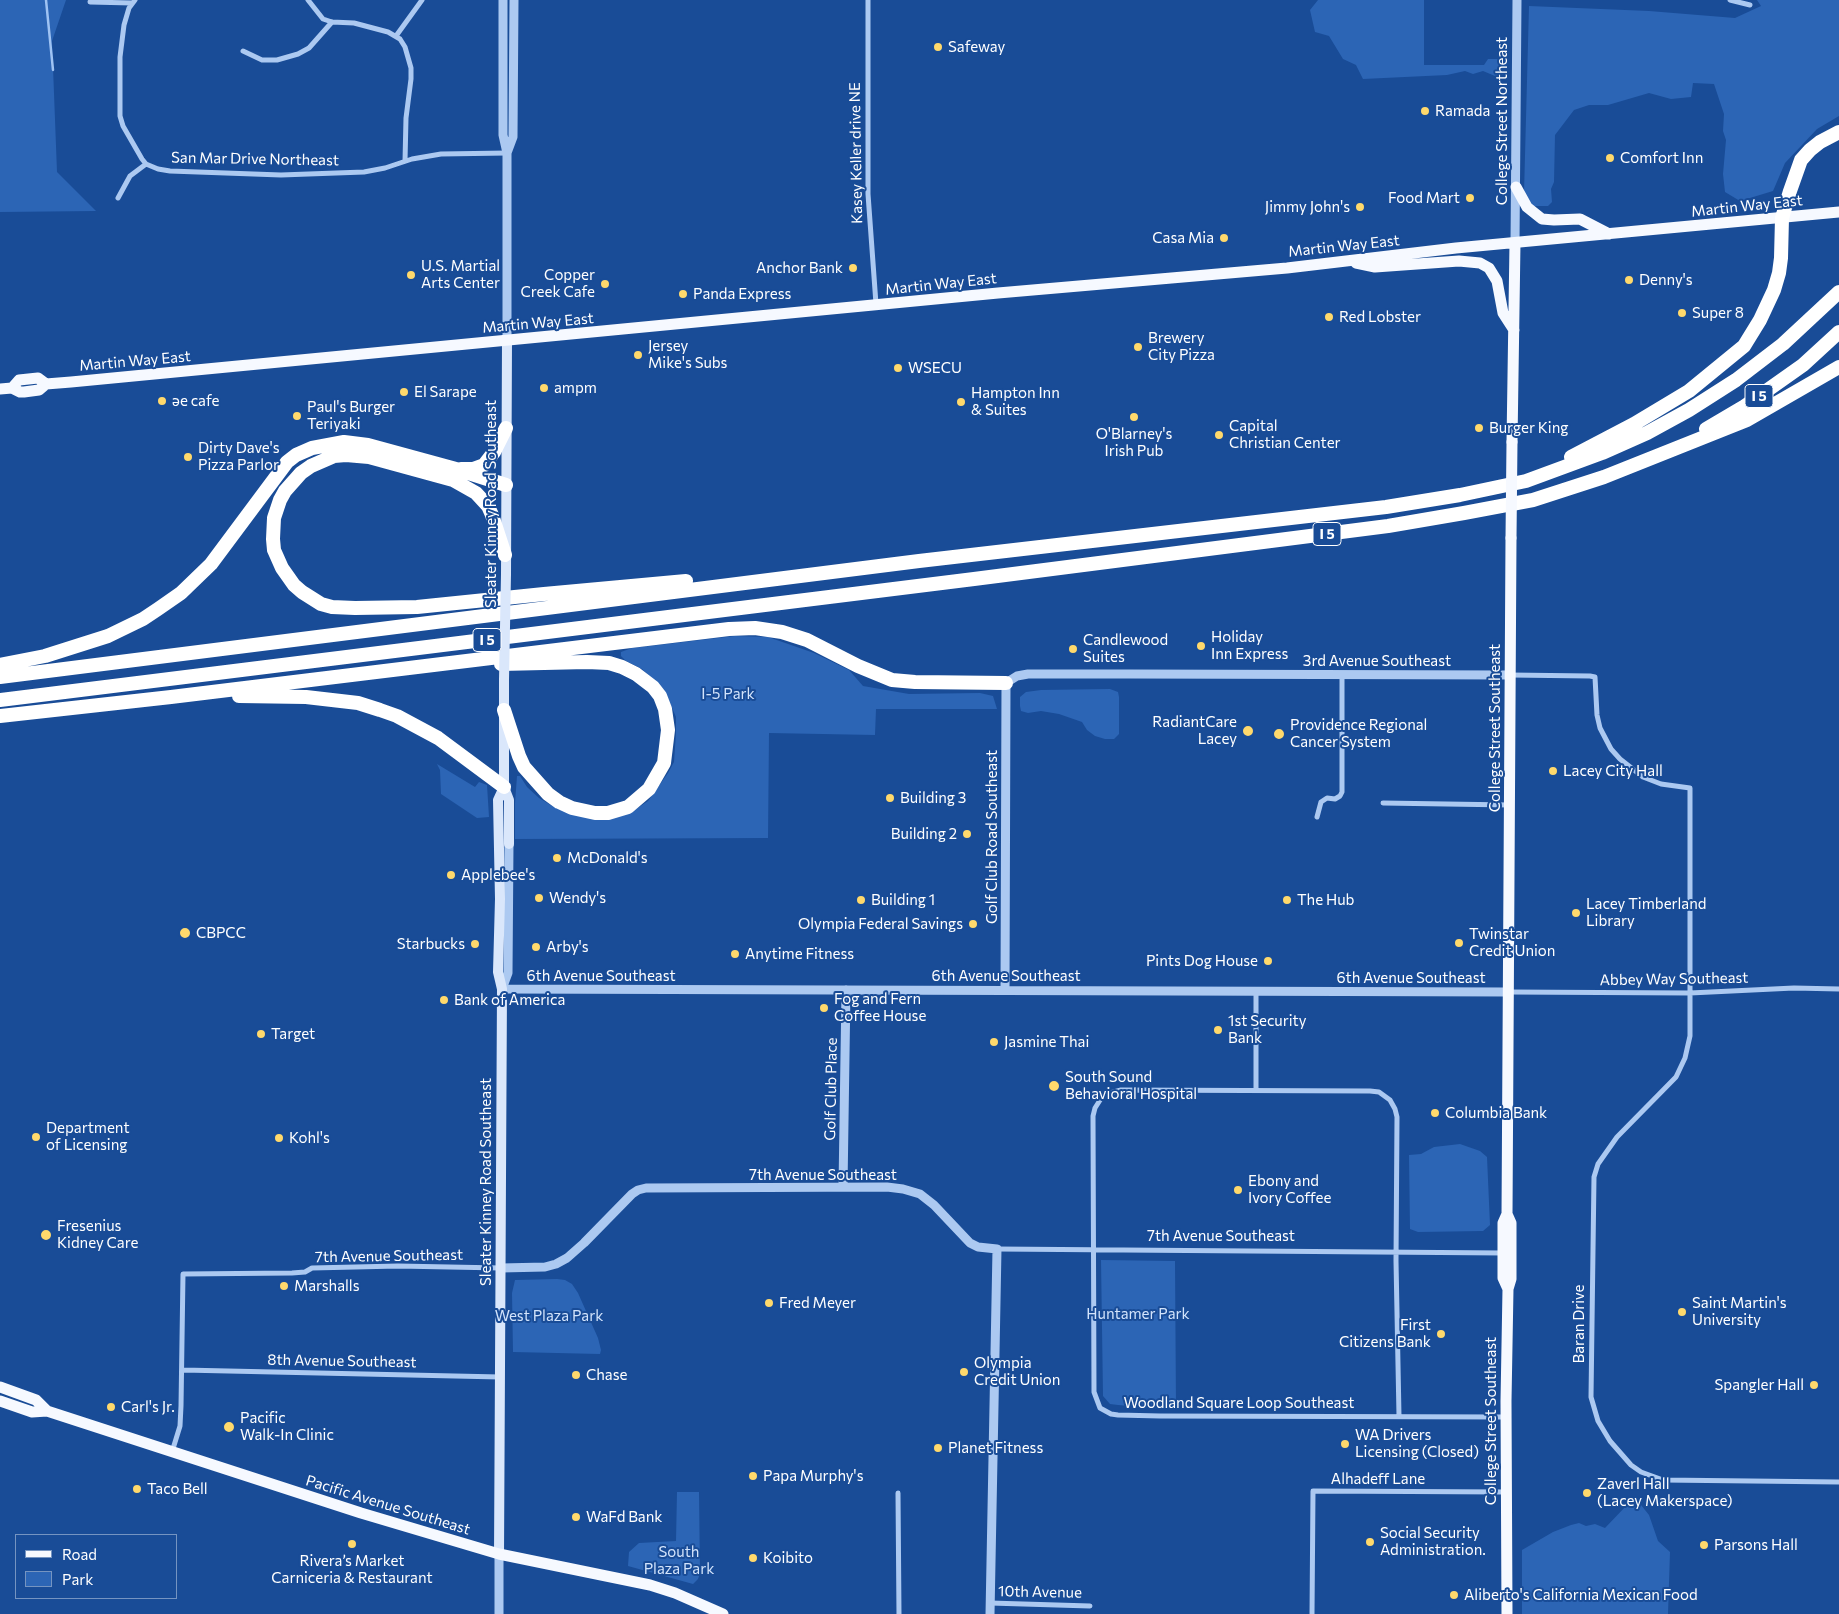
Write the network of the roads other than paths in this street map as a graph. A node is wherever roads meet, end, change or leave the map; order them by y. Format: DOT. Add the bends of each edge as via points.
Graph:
graph roads {
  1 [pos="308,0"];
  2 [pos="422,0"];
  3 [pos="504,0"];
  4 [pos="514,0"];
  5 [pos="868,0"];
  6 [pos="1517,0"];
  7 [pos="1730,0"];
  8 [pos="90,2"];
  9 [pos="133,2"];
  10 [pos="1750,5"];
  11 [pos="332,22"];
  12 [pos="396,36"];
  13 [pos="243,51"];
  14 [pos="1839,132"];
  15 [pos="507,153"];
  16 [pos="405,161"];
  17 [pos="146,164"];
  18 [pos="1516,187"];
  19 [pos="118,198"];
  20 [pos="1839,212"];
  21 [pos="1782,218"];
  22 [pos="1609,234"];
  23 [pos="1515,243"];
  24 [pos="1345,261"];
  25 [pos="1839,292"];
  26 [pos="876,305"];
  27 [pos="1514,330"];
  28 [pos="1839,332"];
  29 [pos="507,341"];
  30 [pos="1839,366"];
  31 [pos="6,388"];
  32 [pos="506,428"];
  33 [pos="1671,450"];
  34 [pos="456,469"];
  35 [pos="1526,481"];
  36 [pos="506,485"];
  37 [pos="506,556"];
  38 [pos="919,561"];
  39 [pos="0,665"];
  40 [pos="415,667"];
  41 [pos="1342,675"];
  42 [pos="1510,675"];
  43 [pos="0,677"];
  44 [pos="1006,683"];
  45 [pos="171,698"];
  46 [pos="0,700"];
  47 [pos="504,710"];
  48 [pos="0,716"];
  49 [pos="504,787"];
  50 [pos="1383,803"];
  51 [pos="1510,805"];
  52 [pos="1317,817"];
  53 [pos="509,844"];
  54 [pos="1839,988"];
  55 [pos="502,989"];
  56 [pos="846,990"];
  57 [pos="1005,990"];
  58 [pos="1256,990"];
  59 [pos="1510,992"];
  60 [pos="1690,993"];
  61 [pos="1256,1090"];
  62 [pos="843,1187"];
  63 [pos="1507,1214"];
  64 [pos="996,1249"];
  65 [pos="1092,1250"];
  66 [pos="1396,1251"];
  67 [pos="1503,1253"];
  68 [pos="501,1268"];
  69 [pos="1508,1289"];
  70 [pos="183,1370"];
  71 [pos="500,1377"];
  72 [pos="0,1387"];
  73 [pos="0,1401"];
  74 [pos="47,1411"];
  75 [pos="1399,1416"];
  76 [pos="1506,1417"];
  77 [pos="172,1452"];
  78 [pos="1839,1482"];
  79 [pos="1506,1492"];
  80 [pos="898,1493"];
  81 [pos="499,1554"];
  82 [pos="990,1603"];
  83 [pos="1090,1606"];
  84 [pos="499,1614"];
  85 [pos="723,1614"];
  86 [pos="898,1614"];
  87 [pos="990,1614"];
  88 [pos="1312,1614"];
  89 [pos="1507,1614"];
  1 -- 11 [label="street" via="323,19"];
  2 -- 12 [label="street"];
  3 -- 15 [label="street" via="503,135"];
  4 -- 15 [label="street" via="513,137"];
  5 -- 26 [label="street, Kasey Keller drive NE" via="868,194"];
  6 -- 18 [label="street, College Street Northeast"];
  7 -- 10 [label="street"];
  8 -- 9 [label="street"];
  9 -- 17 [label="street" via="124,24 120,57 120,116 129,138"];
  11 -- 12 [label="street" via="354,23"];
  11 -- 13 [label="street" via="309,48 298,54 262,60"];
  12 -- 16 [label="street" via="405,47 411,68"];
  14 -- 21 [label="highway" via="1820,142 1801,160"];
  15 -- 16 [label="street, San Mar Drive Northeast" via="441,154"];
  15 -- 29 [label="street"];
  16 -- 17 [label="street, San Mar Drive Northeast" via="364,172 282,175 170,171"];
  17 -- 19 [label="street" via="130,176"];
  18 -- 22 [label="main road" via="1527,207 1542,219 1580,219"];
  18 -- 23 [label="street, College Street Northeast"];
  20 -- 21 [label="main road, Martin Way East"];
  21 -- 22 [label="main road, Martin Way East"];
  21 -- 35 [label="highway" via="1781,258 1776,281 1760,320 1744,346 1689,392"];
  22 -- 23 [label="main road, Martin Way East"];
  23 -- 24 [label="main road, Martin Way East"];
  23 -- 27 [label="main road, College Street Southeast"];
  24 -- 26 [label="main road, Martin Way East"];
  24 -- 27 [label="main road" via="1376,267 1459,261 1480,263 1490,268 1497,281 1503,313"];
  25 -- 35 [label="highway, I 5" via="1783,344 1689,410 1602,454"];
  26 -- 29 [label="main road, Martin Way East"];
  27 -- 42 [label="main road, College Street Southeast, bridge"];
  28 -- 33 [label="highway, I 5" via="1803,365 1745,406"];
  29 -- 31 [label="main road, Martin Way East" via="46,384 39,390 20,392"];
  29 -- 32 [label="main road, Sleater Kinney Road Southeast"];
  30 -- 33 [label="highway" via="1747,420"];
  32 -- 34 [label="highway" via="484,465"];
  32 -- 36 [label="main road, Sleater Kinney Road Southeast"];
  33 -- 46 [label="highway, I 5" via="1604,477 1533,500 1388,526"];
  34 -- 36 [label="highway"];
  34 -- 39 [label="highway" via="392,450 344,442 303,451 279,470 230,539 202,574 181,593 143,619 108,636 45,656"];
  35 -- 38 [label="highway, I 5" via="1386,508"];
  36 -- 37 [label="main road, Sleater Kinney Road Southeast"];
  37 -- 38 [label="highway" via="488,506 476,493 453,480 369,457 334,456 310,466 285,491 274,518 274,550 282,568 302,592 332,607 417,607"];
  37 -- 47 [label="main road, Sleater Kinney Road Southeast, bridge"];
  38 -- 43 [label="highway, I 5"];
  40 -- 44 [label="highway" via="756,628 807,640 892,680"];
  40 -- 45 [label="highway"];
  40 -- 47 [label="highway" via="587,662 622,667 645,680 660,696 668,730 664,762 649,789 628,807 595,814 572,808 548,794 524,767"];
  41 -- 42 [label="street, 3rd Avenue Southeast"];
  41 -- 44 [label="street, 3rd Avenue Southeast" via="1028,674 1016,676"];
  41 -- 52 [label="street" via="1342,792 1335,799 1327,798 1321,802"];
  42 -- 51 [label="main road, College Street Southeast"];
  42 -- 60 [label="street" via="1595,678 1597,715 1611,749 1643,777 1661,784 1690,788"];
  44 -- 57 [label="street, Golf Club Road Southeast"];
  45 -- 48 [label="highway"];
  45 -- 49 [label="highway" via="306,697 358,704 418,726"];
  47 -- 49 [label="main road, Sleater Kinney Road Southeast"];
  49 -- 53 [label="main road, Sleater Kinney Road Southeast" via="509,800"];
  49 -- 55 [label="main road, Sleater Kinney Road Southeast" via="498,800 498,972"];
  50 -- 51 [label="street"];
  51 -- 59 [label="main road, College Street Southeast"];
  53 -- 55 [label="street, Sleater Kinney Road Southeast" via="508,973"];
  54 -- 60 [label="street, Abbey Way Southeast"];
  55 -- 56 [label="street, 6th Avenue Southeast"];
  55 -- 68 [label="main road, Sleater Kinney Road Southeast"];
  56 -- 57 [label="street, 6th Avenue Southeast"];
  56 -- 62 [label="street, Golf Club Place"];
  57 -- 58 [label="street, 6th Avenue Southeast"];
  58 -- 59 [label="street, 6th Avenue Southeast"];
  58 -- 61 [label="street"];
  59 -- 60 [label="street, Abbey Way Southeast"];
  59 -- 63 [label="main road, College Street Southeast"];
  60 -- 78 [label="street, Baran Drive" via="1690,1036 1682,1066 1676,1077 1617,1138 1598,1164 1594,1177 1591,1397 1598,1421 1631,1465 1663,1480"];
  61 -- 65 [label="street, Woodland Square Loop Southeast" via="1121,1090 1102,1098 1093,1116"];
  61 -- 66 [label="street, Woodland Square Loop Southeast" via="1370,1091 1379,1092 1390,1100 1397,1117"];
  62 -- 64 [label="street, 7th Avenue Southeast" via="887,1187 920,1194 970,1243 978,1248"];
  62 -- 68 [label="street, 7th Avenue Southeast" via="657,1187 638,1190 567,1258 545,1268"];
  63 -- 67 [label="main road, College Street Southeast" via="1503,1223"];
  63 -- 69 [label="main road, College Street Southeast" via="1511,1223"];
  64 -- 65 [label="street, 7th Avenue Southeast"];
  64 -- 82 [label="street"];
  65 -- 66 [label="street, 7th Avenue Southeast"];
  65 -- 75 [label="street, Woodland Square Loop Southeast" via="1094,1392 1100,1408 1118,1415"];
  66 -- 67 [label="street, 7th Avenue Southeast"];
  66 -- 75 [label="street, Woodland Square Loop Southeast"];
  67 -- 69 [label="main road, College Street Southeast" via="1503,1278"];
  68 -- 70 [label="street, 7th Avenue Southeast" via="398,1266 312,1268 292,1273 183,1274"];
  68 -- 71 [label="main road, Sleater Kinney Road Southeast"];
  69 -- 76 [label="main road, College Street Southeast"];
  70 -- 71 [label="street, 8th Avenue Southeast"];
  70 -- 77 [label="street" via="180,1426"];
  71 -- 81 [label="main road, Sleater Kinney Road Southeast"];
  72 -- 74 [label="main road, Pacific Avenue Southeast" via="36,1400"];
  73 -- 74 [label="main road, Pacific Avenue Southeast" via="32,1412"];
  74 -- 77 [label="main road, Pacific Avenue Southeast"];
  75 -- 76 [label="street, Woodland Square Loop Southeast"];
  76 -- 79 [label="main road, College Street Southeast"];
  77 -- 81 [label="main road, Pacific Avenue Southeast"];
  79 -- 88 [label="street, Alhadeff Lane" via="1313,1491"];
  79 -- 89 [label="main road, College Street Southeast"];
  80 -- 86 [label="street"];
  81 -- 84 [label="street, Sleater Kinney Road Southeast"];
  81 -- 85 [label="main road, Pacific Avenue Southeast" via="650,1585"];
  82 -- 83 [label="street, 10th Avenue"];
  82 -- 87 [label="street"];
}
